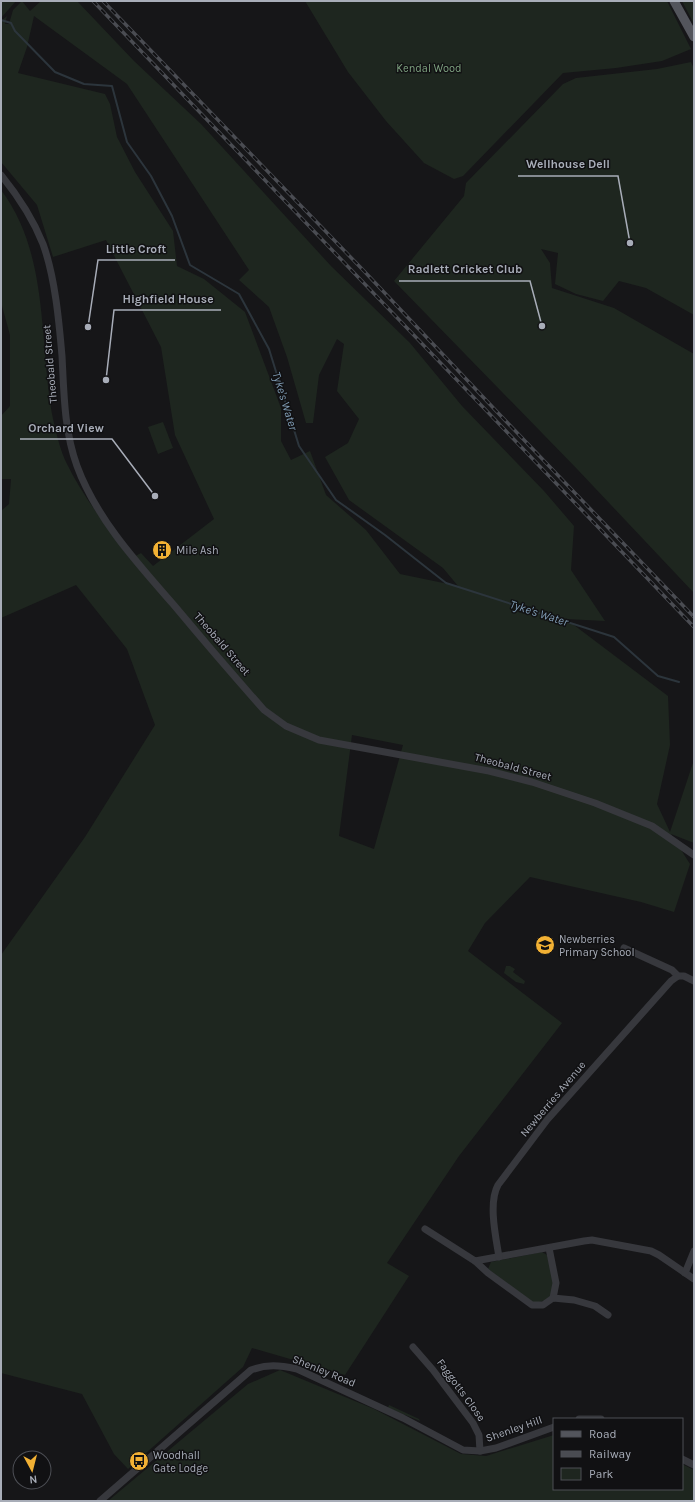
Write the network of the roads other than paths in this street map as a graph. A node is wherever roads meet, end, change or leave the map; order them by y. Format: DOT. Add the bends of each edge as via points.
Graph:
graph roads {
  1 [pos="674,1"];
  2 [pos="694,37"];
  3 [pos="1,175"];
  4 [pos="694,855"];
  5 [pos="624,948"];
  6 [pos="678,976"];
  7 [pos="694,981"];
  8 [pos="425,1229"];
  9 [pos="549,1248"];
  10 [pos="694,1251"];
  11 [pos="499,1257"];
  12 [pos="475,1261"];
  13 [pos="686,1273"];
  14 [pos="694,1279"];
  15 [pos="553,1298"];
  16 [pos="608,1316"];
  17 [pos="413,1348"];
  18 [pos="553,1426"];
  19 [pos="480,1451"];
  20 [pos="683,1460"];
  21 [pos="694,1465"];
  22 [pos="100,1501"];
  1 -- 2 [label="main road"];
  3 -- 4 [label="street, Theobald Street" via="16,194 43,244 56,306 69,442 88,491 133,558 264,710 286,726 319,740 489,770 596,803 652,826"];
  5 -- 6 [label="street" via="672,970"];
  6 -- 7 [label="street"];
  6 -- 11 [label="street, Newberries Avenue" via="548,1120 498,1185 495,1194 494,1229"];
  8 -- 12 [label="street"];
  9 -- 11 [label="street"];
  9 -- 13 [label="street" via="584,1241 616,1244 651,1251"];
  9 -- 15 [label="street" via="556,1283"];
  10 -- 13 [label="street"];
  11 -- 12 [label="street"];
  12 -- 15 [label="street" via="532,1305 543,1305"];
  13 -- 14 [label="street"];
  15 -- 16 [label="street" via="595,1306"];
  17 -- 19 [label="street, Faggotts Close" via="473,1423 479,1435"];
  18 -- 19 [label="street, Shenley Hill" via="496,1448"];
  19 -- 22 [label="street, Shenley Road" via="463,1450 403,1418 296,1369 264,1365 251,1370 240,1379"];
  20 -- 21 [label="street"];
}
